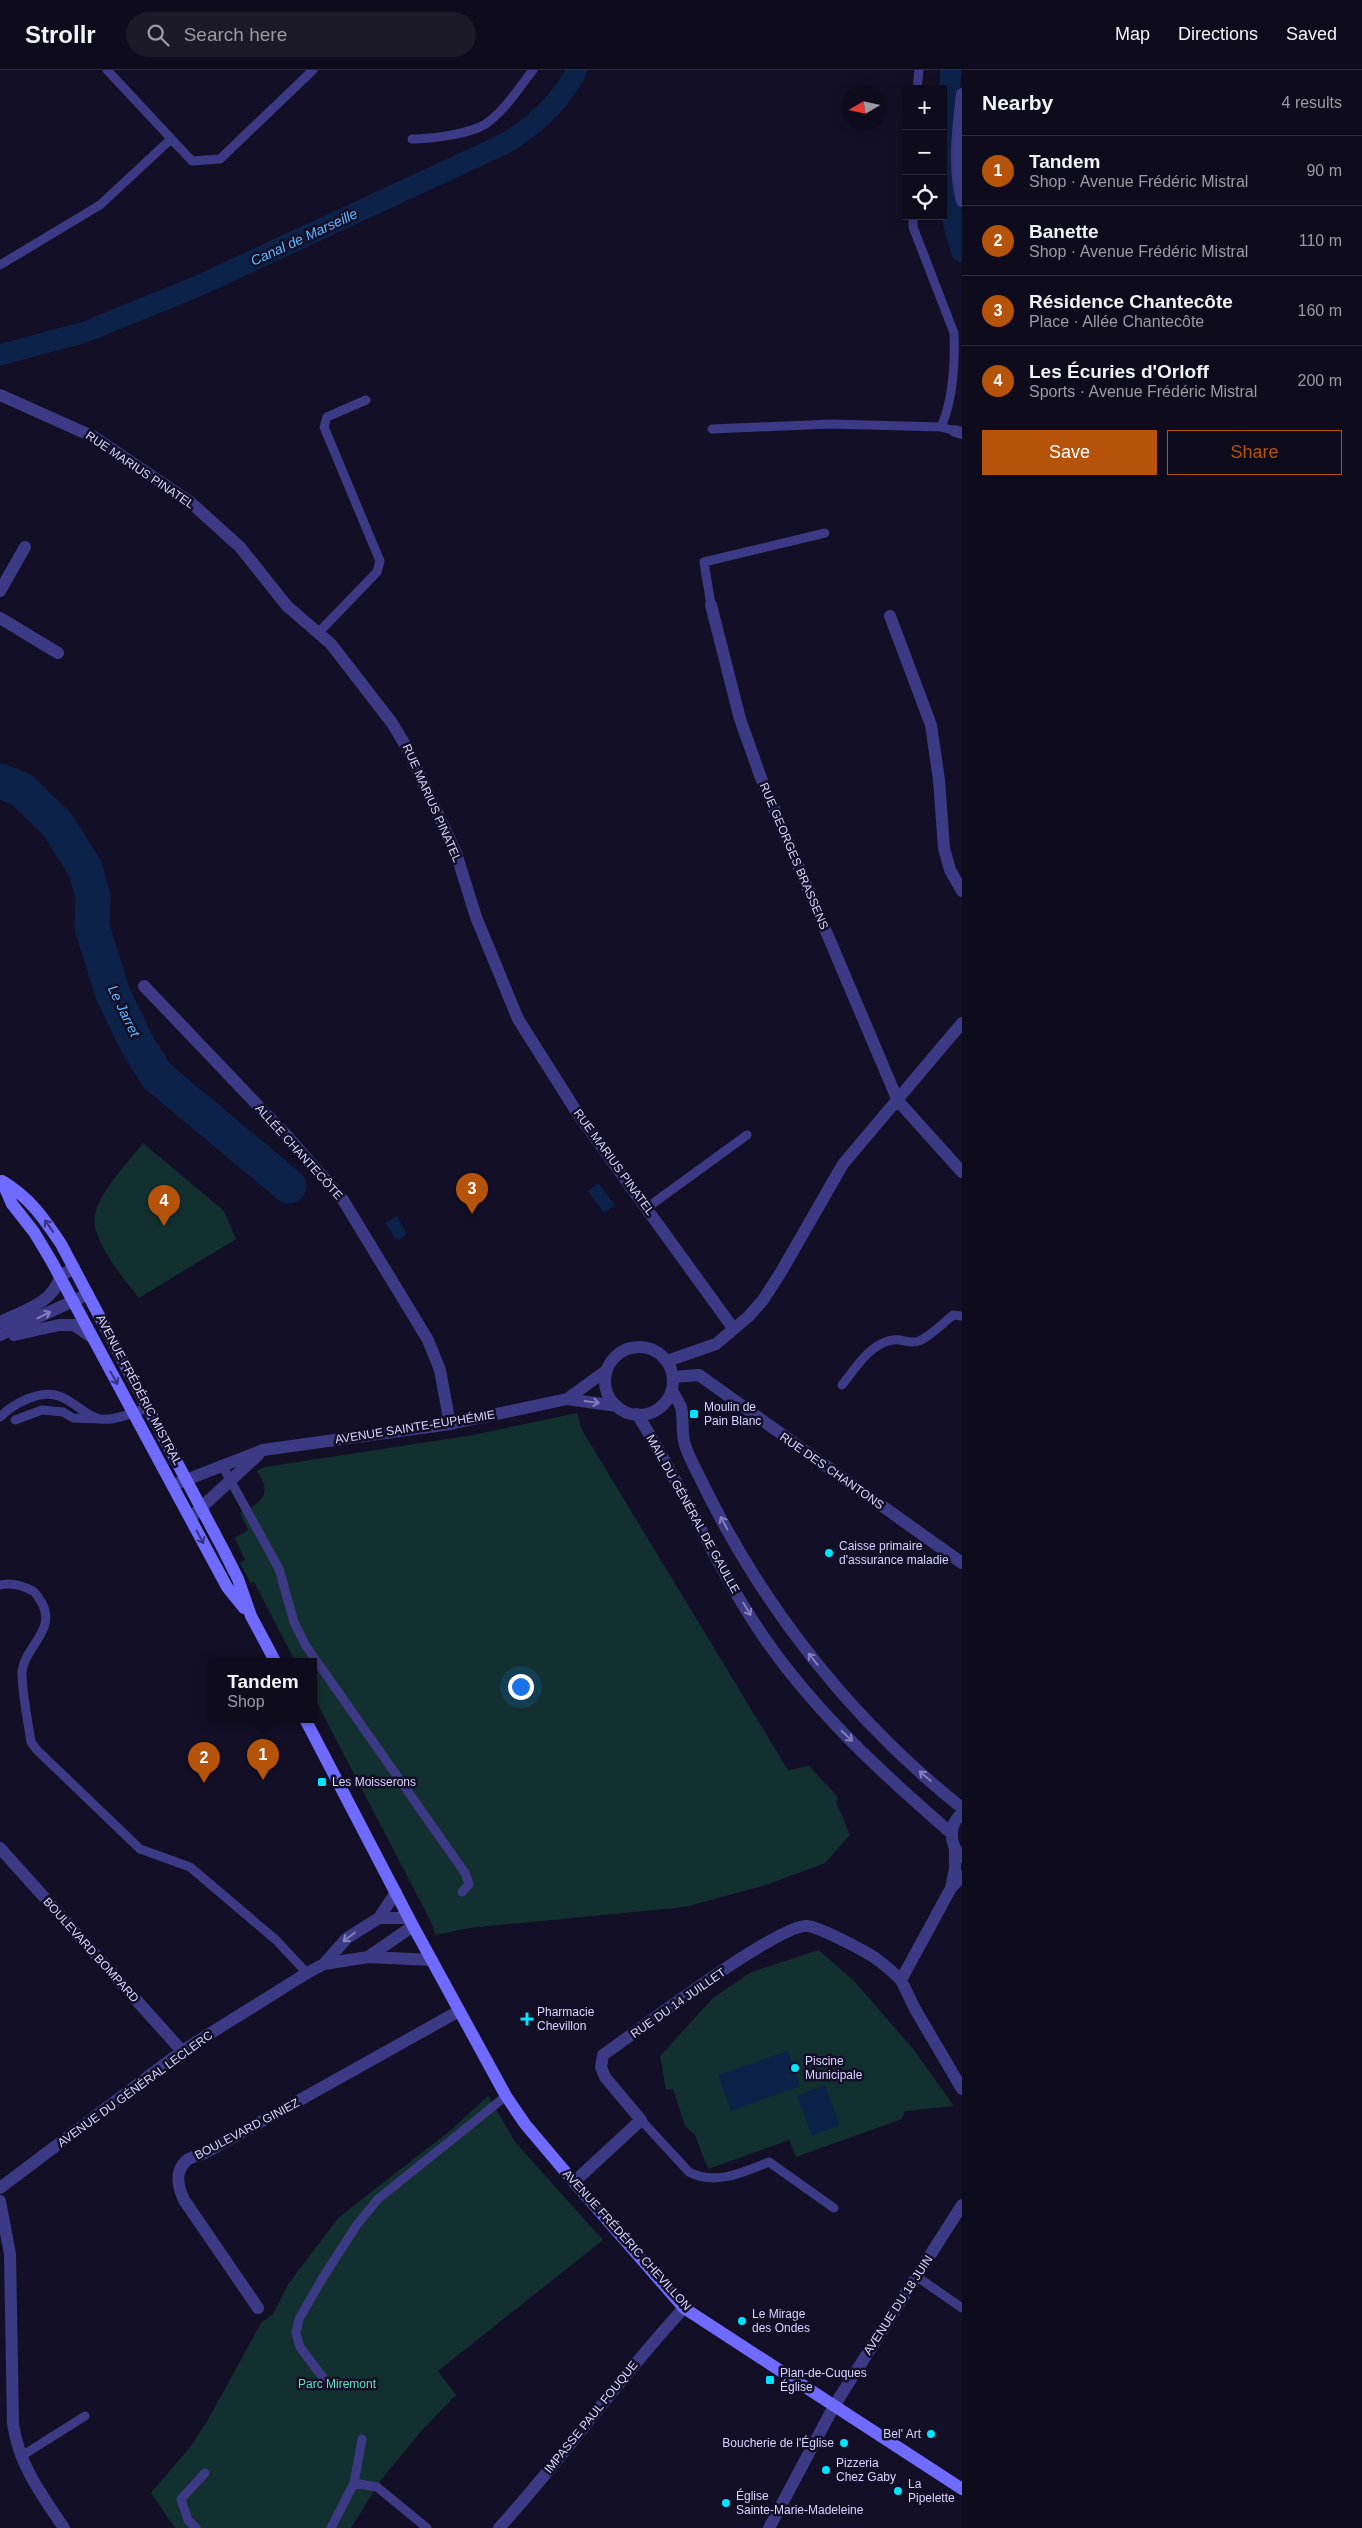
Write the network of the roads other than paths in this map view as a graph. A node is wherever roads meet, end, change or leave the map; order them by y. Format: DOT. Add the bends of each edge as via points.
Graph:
graph roads {
  1 [pos="107,70"];
  2 [pos="313,70"];
  3 [pos="533,70"];
  4 [pos="918,70"];
  5 [pos="916,85"];
  6 [pos="962,94"];
  7 [pos="171,139"];
  8 [pos="412,139"];
  9 [pos="962,201"];
  10 [pos="913,220"];
  11 [pos="0,265"];
  12 [pos="0,395"];
  13 [pos="366,400"];
  14 [pos="941,427"];
  15 [pos="712,429"];
  16 [pos="958,432"];
  17 [pos="824,533"];
  18 [pos="25,547"];
  19 [pos="0,591"];
  20 [pos="711,605"];
  21 [pos="890,616"];
  22 [pos="0,618"];
  23 [pos="319,632"];
  24 [pos="58,653"];
  25 [pos="962,891"];
  26 [pos="144,986"];
  27 [pos="962,1023"];
  28 [pos="898,1101"];
  29 [pos="747,1135"];
  30 [pos="962,1172"];
  31 [pos="1,1180"];
  32 [pos="648,1207"];
  33 [pos="74,1268"];
  34 [pos="60,1276"];
  35 [pos="88,1294"];
  36 [pos="74,1301"];
  37 [pos="962,1316"];
  38 [pos="0,1322"];
  39 [pos="734,1328"];
  40 [pos="90,1336"];
  41 [pos="0,1337"];
  42 [pos="667,1360"];
  43 [pos="607,1370"];
  44 [pos="673,1377"];
  45 [pos="842,1385"];
  46 [pos="672,1391"];
  47 [pos="567,1399"];
  48 [pos="617,1406"];
  49 [pos="149,1407"];
  50 [pos="134,1413"];
  51 [pos="637,1414"];
  52 [pos="0,1417"];
  53 [pos="101,1419"];
  54 [pos="15,1420"];
  55 [pos="450,1424"];
  56 [pos="263,1450"];
  57 [pos="222,1465"];
  58 [pos="186,1478"];
  59 [pos="231,1480"];
  60 [pos="172,1485"];
  61 [pos="202,1508"];
  62 [pos="190,1518"];
  63 [pos="962,1562"];
  64 [pos="0,1585"];
  65 [pos="251,1616"];
  66 [pos="273,1658"];
  67 [pos="314,1658"];
  68 [pos="317,1662"];
  69 [pos="307,1723"];
  70 [pos="962,1808"];
  71 [pos="962,1813"];
  72 [pos="952,1833"];
  73 [pos="0,1848"];
  74 [pos="958,1853"];
  75 [pos="962,1876"];
  76 [pos="952,1888"];
  77 [pos="396,1892"];
  78 [pos="462,1892"];
  79 [pos="379,1918"];
  80 [pos="411,1922"];
  81 [pos="368,1958"];
  82 [pos="432,1960"];
  83 [pos="324,1964"];
  84 [pos="307,1972"];
  85 [pos="901,1980"];
  86 [pos="459,2011"];
  87 [pos="182,2052"];
  88 [pos="962,2089"];
  89 [pos="506,2096"];
  90 [pos="641,2120"];
  91 [pos="574,2182"];
  92 [pos="0,2188"];
  93 [pos="0,2201"];
  94 [pos="962,2205"];
  95 [pos="834,2208"];
  96 [pos="916,2276"];
  97 [pos="258,2308"];
  98 [pos="684,2308"];
  99 [pos="962,2308"];
  100 [pos="327,2383"];
  101 [pos="834,2406"];
  102 [pos="85,2416"];
  103 [pos="362,2439"];
  104 [pos="20,2457"];
  105 [pos="205,2473"];
  106 [pos="354,2483"];
  107 [pos="962,2489"];
  108 [pos="64,2528"];
  109 [pos="196,2528"];
  110 [pos="331,2528"];
  111 [pos="427,2528"];
  112 [pos="499,2528"];
  113 [pos="769,2528"];
  1 -- 7 [label="lane"];
  2 -- 7 [label="lane" via="220,158 192,161"];
  3 -- 8 [label="lane" via="486,124 439,139"];
  4 -- 5 [label="lane"];
  6 -- 9 [label="street" via="957,139"];
  7 -- 11 [label="lane" via="100,205"];
  10 -- 14 [label="lane" via="954,333 955,350 946,415"];
  12 -- 23 [label="street, RUE MARIUS PINATEL" via="94,437 190,502 240,547 287,606"];
  13 -- 23 [label="lane" via="328,417 324,427 380,561 377,572"];
  14 -- 15 [label="lane" via="831,424"];
  14 -- 16 [label="lane"];
  17 -- 20 [label="lane" via="704,562"];
  18 -- 19 [label="street"];
  20 -- 28 [label="street, RUE GEORGES BRASSENS" via="740,719 761,778"];
  21 -- 25 [label="street" via="930,725 939,780 944,848 950,870"];
  22 -- 24 [label="street"];
  23 -- 32 [label="street, RUE MARIUS PINATEL" via="392,723 407,748 456,853 476,917 518,1019 578,1114"];
  26 -- 55 [label="street, ALLÉE CHANTECÔTE" via="288,1137 343,1200 428,1340 440,1370"];
  27 -- 28 [label="street"];
  28 -- 30 [label="street, RUE GEORGES BRASSENS"];
  28 -- 39 [label="street" via="843,1164 772,1286 749,1316"];
  29 -- 32 [label="lane"];
  33 -- 31 [label="main road, AVENUE FRÉDÉRIC MISTRAL, one-way" via="46,1222 22,1194"];
  31 -- 34 [label="main road, AVENUE FRÉDÉRIC MISTRAL" via="12,1204 34,1232"];
  32 -- 39 [label="street, RUE MARIUS PINATEL"];
  33 -- 34 [label="street"];
  33 -- 35 [label="main road, AVENUE FRÉDÉRIC MISTRAL"];
  34 -- 36 [label="main road, AVENUE FRÉDÉRIC MISTRAL"];
  34 -- 38 [label="street" via="57,1288 47,1299"];
  35 -- 36 [label="street"];
  35 -- 49 [label="main road, AVENUE FRÉDÉRIC MISTRAL"];
  36 -- 40 [label="main road, AVENUE FRÉDÉRIC MISTRAL"];
  41 -- 36 [label="street, one-way"];
  37 -- 45 [label="lane" via="953,1315 919,1341 894,1339 880,1344 861,1360"];
  39 -- 42 [label="street" via="716,1344"];
  40 -- 41 [label="street" via="74,1325 59,1325"];
  40 -- 50 [label="main road, AVENUE FRÉDÉRIC MISTRAL, one-way"];
  42 -- 43 [label="street" via="650,1348 629,1348 619,1353"];
  42 -- 44 [label="street"];
  43 -- 47 [label="street, AVENUE SAINTE-EUPHÉMIE"];
  43 -- 48 [label="street" via="607,1389"];
  44 -- 46 [label="street"];
  44 -- 63 [label="street, RUE DES CHANTONS" via="699,1376"];
  46 -- 51 [label="street" via="658,1409 648,1414"];
  70 -- 46 [label="street, MAIL DU GÉNÉRAL DE GAULLE, one-way" via="895,1752 846,1699 785,1624 732,1538 700,1477 685,1445 680,1406"];
  47 -- 48 [label="street, AVENUE SAINTE-EUPHÉMIE, one-way"];
  47 -- 55 [label="street, AVENUE SAINTE-EUPHÉMIE"];
  48 -- 51 [label="street"];
  49 -- 50 [label="lane"];
  49 -- 58 [label="main road, AVENUE FRÉDÉRIC MISTRAL"];
  50 -- 53 [label="lane"];
  50 -- 60 [label="main road, AVENUE FRÉDÉRIC MISTRAL"];
  51 -- 72 [label="street, MAIL DU GÉNÉRAL DE GAULLE, one-way" via="710,1548 763,1636 827,1717"];
  52 -- 53 [label="lane" via="10,1407 46,1394 60,1396"];
  53 -- 54 [label="lane" via="73,1418 63,1412 42,1410"];
  55 -- 56 [label="street, AVENUE SAINTE-EUPHÉMIE"];
  56 -- 57 [label="street, AVENUE SAINTE-EUPHÉMIE"];
  56 -- 59 [label="street"];
  57 -- 58 [label="street, AVENUE SAINTE-EUPHÉMIE"];
  57 -- 59 [label="lane"];
  58 -- 60 [label="street, AVENUE SAINTE-EUPHÉMIE"];
  58 -- 61 [label="main road, AVENUE FRÉDÉRIC MISTRAL"];
  59 -- 61 [label="street"];
  59 -- 67 [label="lane" via="279,1569 294,1622"];
  60 -- 62 [label="main road, AVENUE FRÉDÉRIC MISTRAL"];
  61 -- 62 [label="street"];
  61 -- 65 [label="main road, AVENUE FRÉDÉRIC MISTRAL" via="238,1579"];
  62 -- 65 [label="main road, AVENUE FRÉDÉRIC MISTRAL, one-way" via="227,1587"];
  64 -- 84 [label="lane" via="21,1585 36,1594 44,1607 45,1627 25,1657 22,1673 31,1742 37,1750 140,1849 190,1867 276,1940"];
  65 -- 66 [label="main road, AVENUE FRÉDÉRIC MISTRAL"];
  68 -- 78 [label="lane" via="465,1873 469,1884"];
  69 -- 77 [label="main road"];
  71 -- 72 [label="street" via="953,1824"];
  72 -- 74 [label="street"];
  73 -- 87 [label="street, BOULEVARD BOMPARD"];
  74 -- 76 [label="street"];
  75 -- 76 [label="street"];
  76 -- 85 [label="street"];
  77 -- 79 [label="street, AVENUE DU GÉNÉRAL LECLERC"];
  77 -- 80 [label="main road, AVENUE FRÉDÉRIC CHEVILLON"];
  79 -- 80 [label="street"];
  79 -- 83 [label="street, AVENUE DU GÉNÉRAL LECLERC, one-way" via="347,1938"];
  80 -- 81 [label="street, AVENUE DU GÉNÉRAL LECLERC"];
  80 -- 82 [label="main road, AVENUE FRÉDÉRIC CHEVILLON"];
  81 -- 82 [label="street, AVENUE DU GÉNÉRAL LECLERC"];
  81 -- 83 [label="street, AVENUE DU GÉNÉRAL LECLERC"];
  82 -- 86 [label="main road, AVENUE FRÉDÉRIC CHEVILLON"];
  83 -- 84 [label="street, AVENUE DU GÉNÉRAL LECLERC"];
  84 -- 87 [label="street, AVENUE DU GÉNÉRAL LECLERC"];
  85 -- 88 [label="street"];
  85 -- 90 [label="street, RUE DU 14 JUILLET" via="878,1959 819,1929 806,1926 780,1934 603,2055 601,2067 605,2077"];
  86 -- 89 [label="main road, AVENUE FRÉDÉRIC CHEVILLON"];
  86 -- 97 [label="street, BOULEVARD GINIEZ" via="186,2161 178,2174 177,2185 184,2200"];
  87 -- 92 [label="street, AVENUE DU GÉNÉRAL LECLERC"];
  89 -- 91 [label="main road, AVENUE FRÉDÉRIC CHEVILLON"];
  89 -- 100 [label="lane" via="378,2199 356,2226 322,2279 299,2319 296,2333 300,2347"];
  90 -- 91 [label="street"];
  90 -- 95 [label="lane" via="689,2172 699,2177 733,2176 769,2162"];
  91 -- 98 [label="main road, AVENUE FRÉDÉRIC CHEVILLON"];
  93 -- 104 [label="street" via="10,2254 13,2424"];
  94 -- 96 [label="street, AVENUE DU 18 JUIN"];
  96 -- 99 [label="lane"];
  96 -- 101 [label="street, AVENUE DU 18 JUIN"];
  98 -- 101 [label="main road, AVENUE FRÉDÉRIC CHEVILLON"];
  98 -- 112 [label="street, IMPASSE PAUL FOUQUE" via="645,2350 531,2493"];
  101 -- 107 [label="main road, AVENUE FRÉDÉRIC CHEVILLON"];
  101 -- 113 [label="street, AVENUE DU 18 JUIN"];
  102 -- 104 [label="lane"];
  103 -- 106 [label="lane"];
  104 -- 108 [label="street" via="28,2475"];
  105 -- 109 [label="lane" via="181,2499 188,2520"];
  106 -- 110 [label="lane"];
  106 -- 111 [label="lane" via="376,2486"];
}
